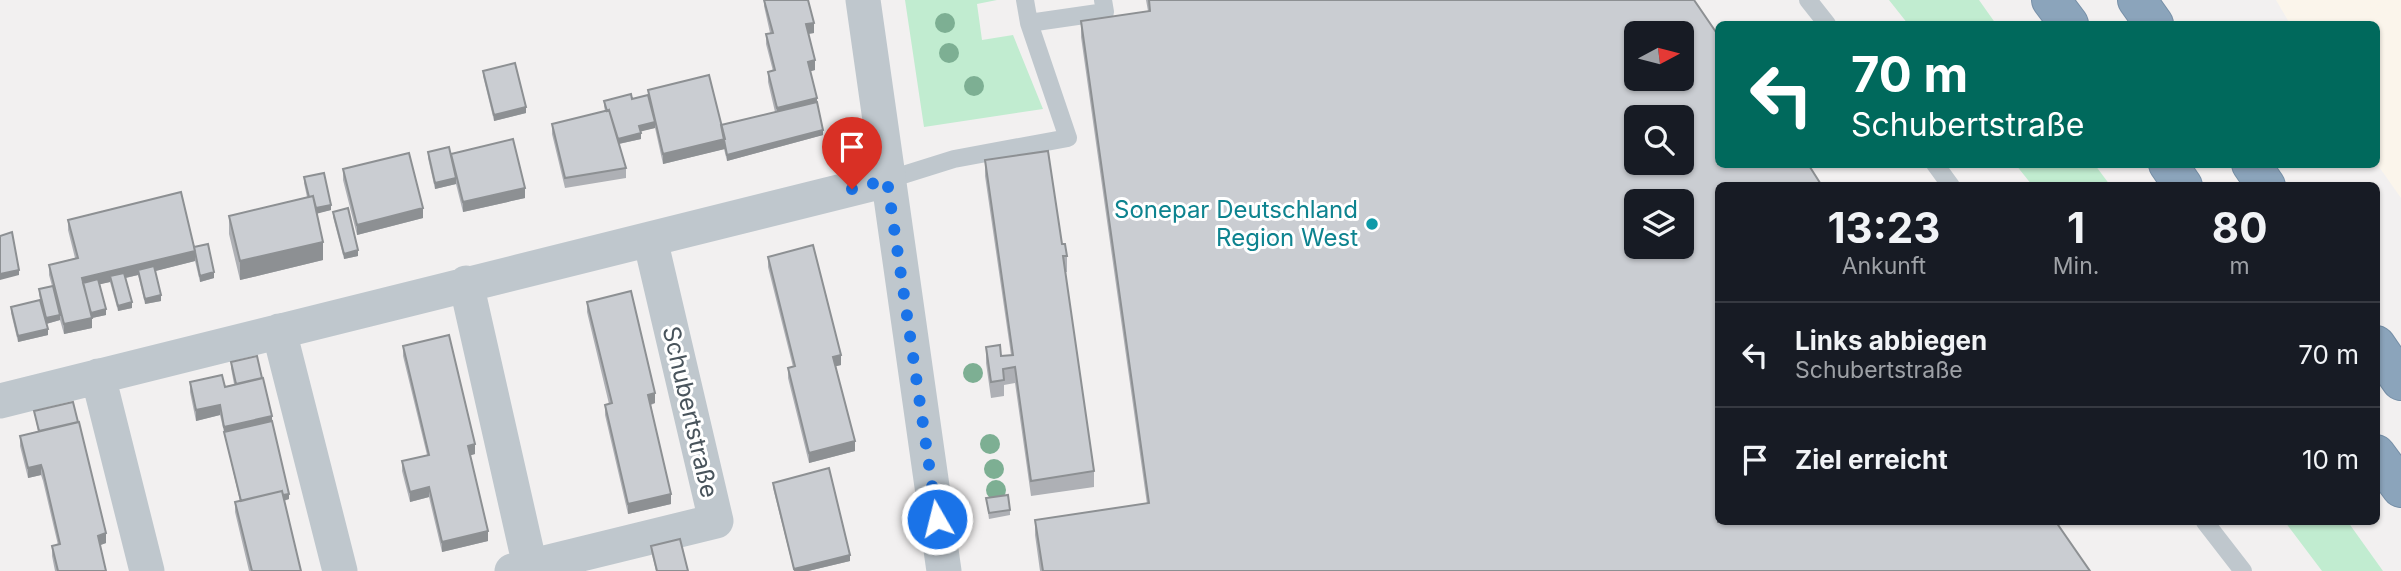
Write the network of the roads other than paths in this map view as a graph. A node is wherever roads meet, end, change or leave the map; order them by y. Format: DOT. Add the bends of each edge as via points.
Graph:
graph roads {
  1 [pos="863,0"];
  2 [pos="1026,0"];
  3 [pos="1103,0"];
  4 [pos="1808,0"];
  5 [pos="2051,0"];
  6 [pos="2137,0"];
  7 [pos="2150,0"];
  8 [pos="1824,21"];
  9 [pos="2066,21"];
  10 [pos="2152,21"];
  11 [pos="2160,21"];
  12 [pos="1029,23"];
  13 [pos="887,180"];
  14 [pos="650,239"];
  15 [pos="466,283"];
  16 [pos="279,331"];
  17 [pos="2380,351"];
  18 [pos="98,376"];
  19 [pos="2401,381"];
  20 [pos="0,401"];
  21 [pos="2380,459"];
  22 [pos="2401,488"];
  23 [pos="2207,525"];
  24 [pos="521,569"];
  25 [pos="147,571"];
  26 [pos="340,571"];
  27 [pos="944,571"];
  28 [pos="2242,571"];
  1 -- 13 [label="street"];
  2 -- 12 [label="lane"];
  3 -- 12 [label="lane" via="1105,12"];
  4 -- 8 [label="lane"];
  5 -- 9 [label="highway"];
  6 -- 10 [label="highway"];
  7 -- 11 [label="highway"];
  12 -- 13 [label="lane" via="1068,138 954,159"];
  13 -- 14 [label="street"];
  13 -- 27 [label="street"];
  14 -- 15 [label="street"];
  14 -- 24 [label="street, Schubertstraße" via="716,521"];
  15 -- 16 [label="street"];
  15 -- 24 [label="street, Schubertstraße"];
  16 -- 18 [label="street"];
  16 -- 26 [label="street"];
  17 -- 19 [label="highway"];
  18 -- 20 [label="street"];
  18 -- 25 [label="street"];
  21 -- 22 [label="highway"];
  23 -- 28 [label="lane"];
}
